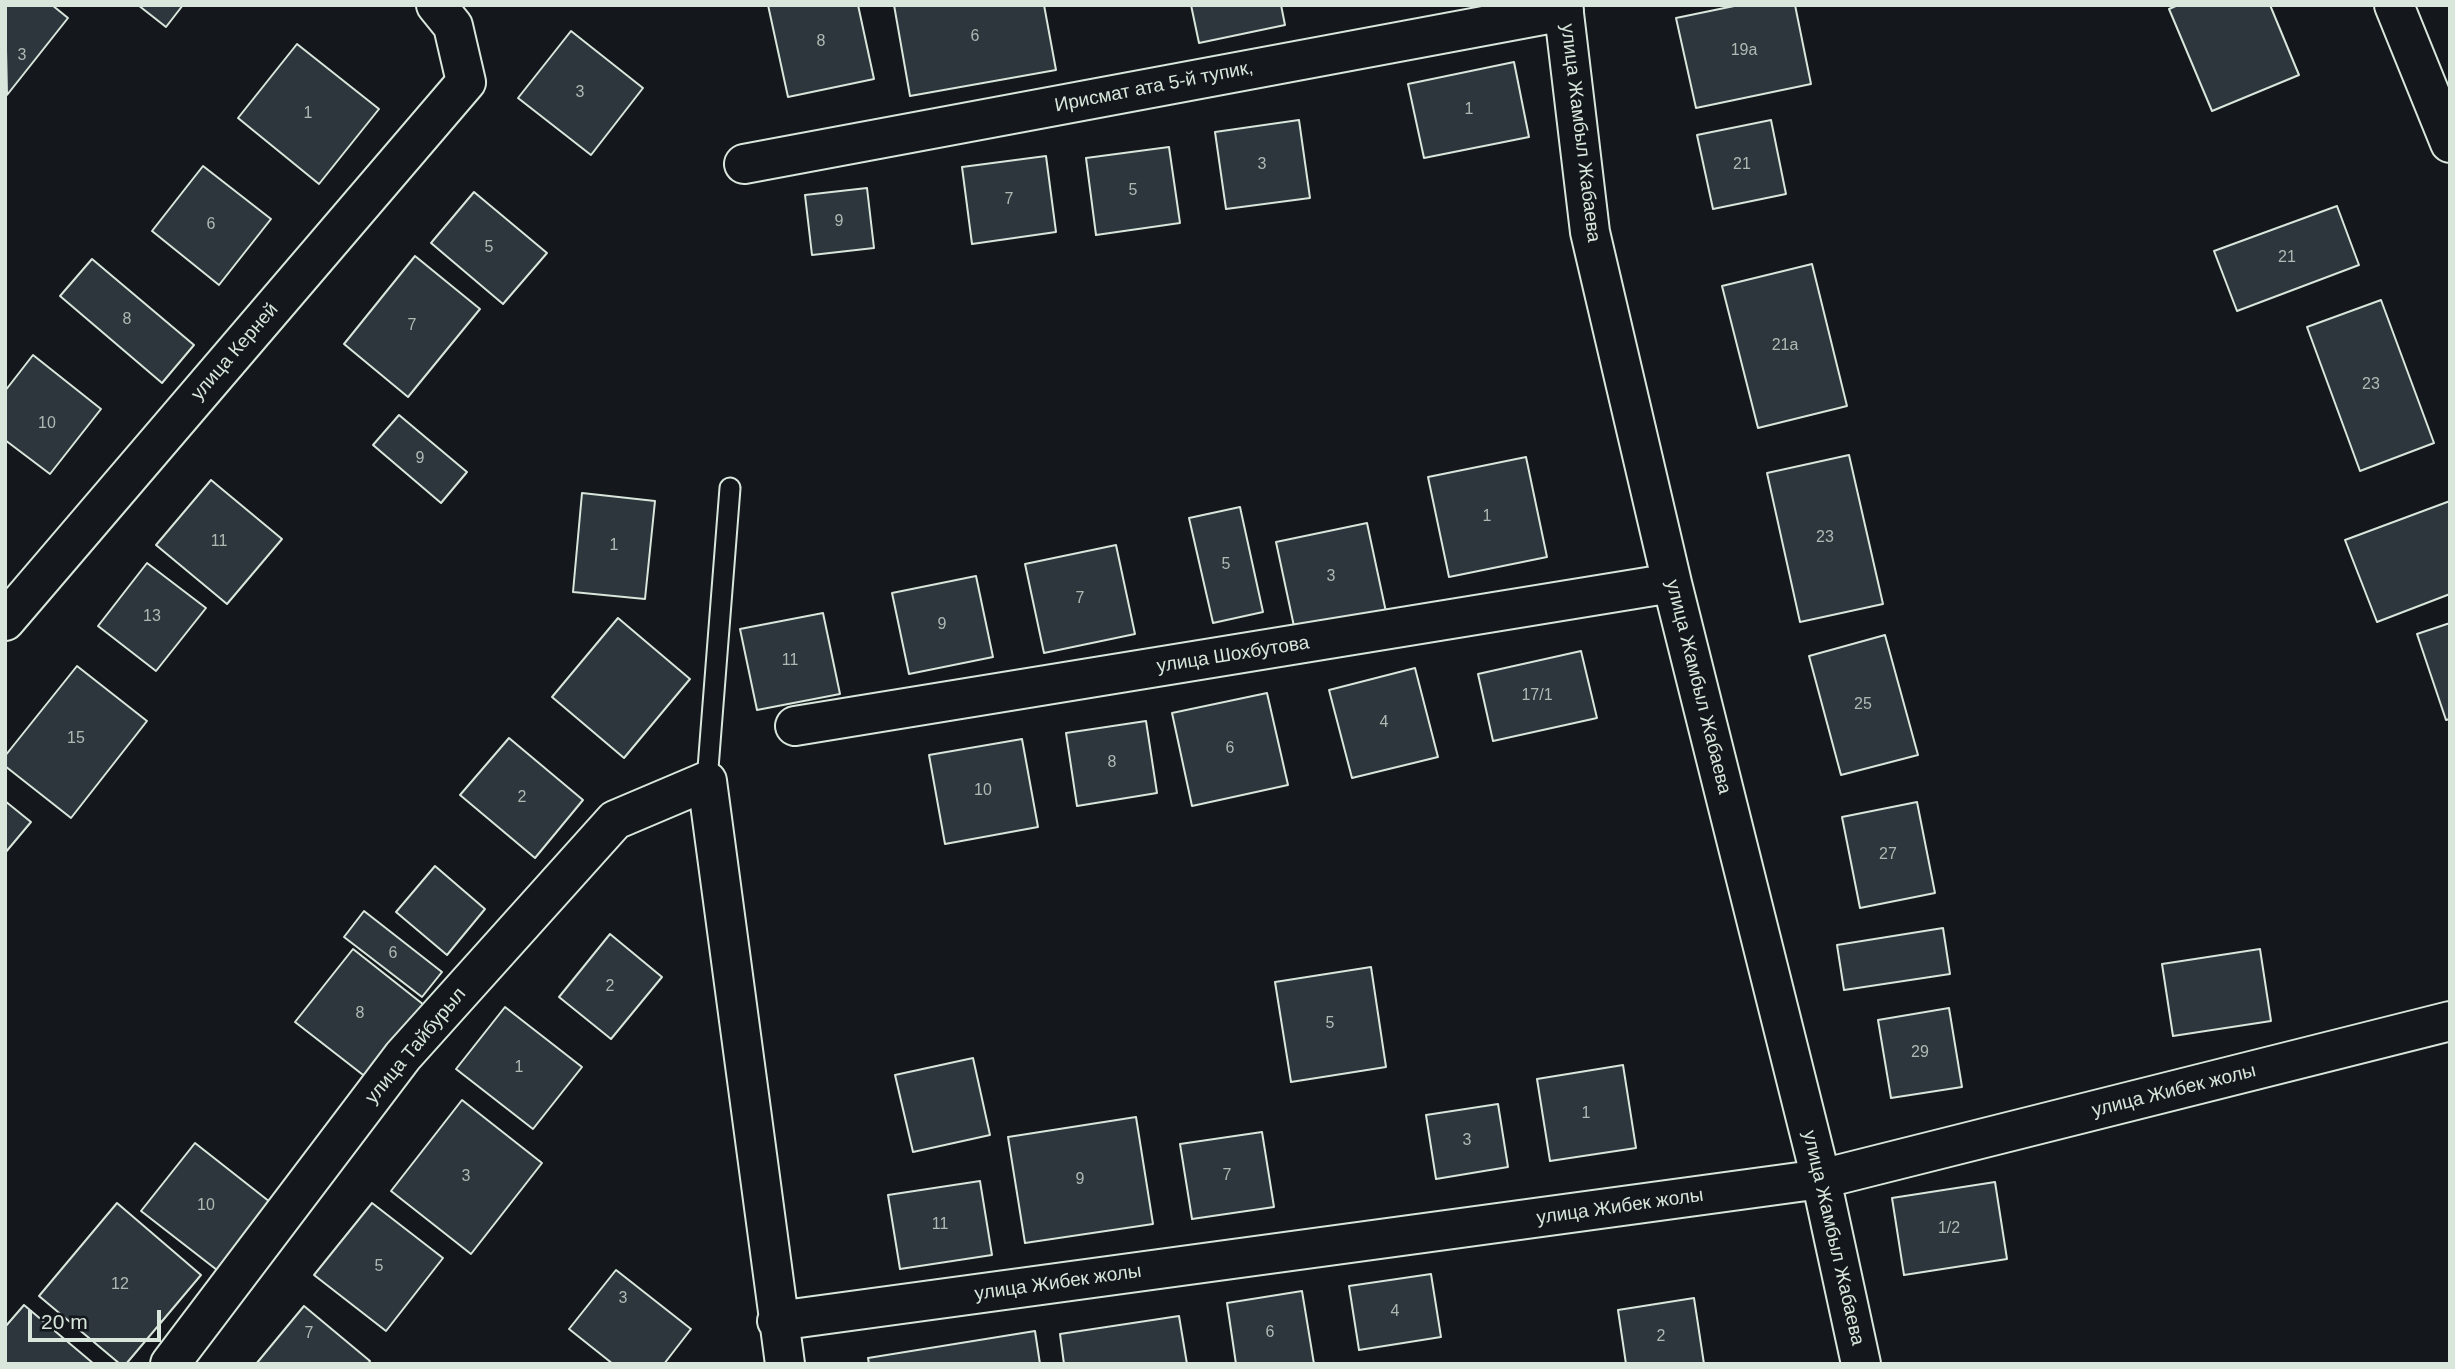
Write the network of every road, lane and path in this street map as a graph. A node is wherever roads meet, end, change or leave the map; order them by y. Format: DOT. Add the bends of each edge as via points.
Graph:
graph roads {
  1 [pos="436,5"];
  2 [pos="2394,5"];
  3 [pos="1563,8"];
  4 [pos="2450,143"];
  5 [pos="744,164"];
  6 [pos="730,488"];
  7 [pos="1672,583"];
  8 [pos="5,621"];
  9 [pos="795,726"];
  10 [pos="707,781"];
  11 [pos="2450,1021"];
  12 [pos="1821,1180"];
  13 [pos="777,1321"];
  14 [pos="170,1364"];
  15 [pos="785,1364"];
  16 [pos="1861,1364"];
  1 -- 8 [label="main road, улица Керней" via="453,26 466,82"];
  2 -- 4 [label="main road"];
  3 -- 5 [label="main road, Ирисмат ата 5-й тупик,"];
  3 -- 7 [label="main road, улица Жамбыл Жабаева" via="1590,232"];
  6 -- 10 [label="lane"];
  7 -- 9 [label="main road, улица Шохбутова"];
  7 -- 12 [label="main road, улица Жамбыл Жабаева"];
  10 -- 13 [label="main road"];
  10 -- 14 [label="main road, улица Тайбурыл" via="615,820 403,1055"];
  11 -- 12 [label="main road, улица Жибек жолы"];
  12 -- 13 [label="main road, улица Жибек жолы"];
  12 -- 16 [label="main road, улица Жамбыл Жабаева"];
  13 -- 15 [label="main road"];
}
